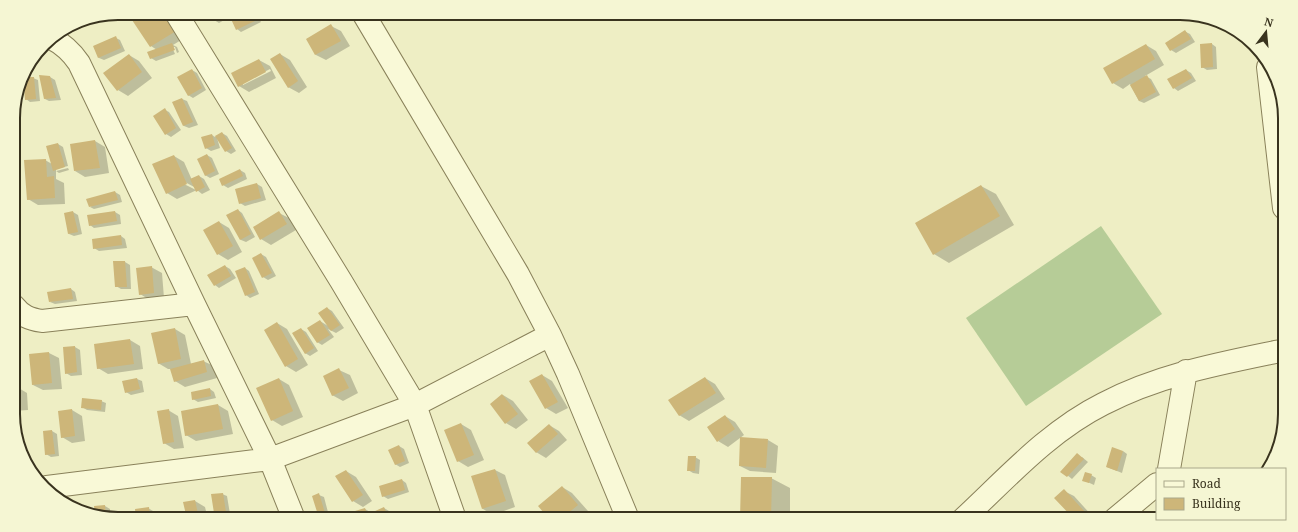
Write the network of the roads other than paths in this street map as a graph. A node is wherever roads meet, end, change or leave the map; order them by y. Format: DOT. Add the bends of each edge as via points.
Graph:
graph roads {
  1 [pos="180,20"];
  2 [pos="367,20"];
  3 [pos="58,41"];
  4 [pos="1269,78"];
  5 [pos="1278,155"];
  6 [pos="194,304"];
  7 [pos="20,313"];
  8 [pos="550,335"];
  9 [pos="1278,351"];
  10 [pos="1186,371"];
  11 [pos="415,405"];
  12 [pos="270,459"];
  13 [pos="1169,468"];
  14 [pos="1156,485"];
  15 [pos="52,486"];
  16 [pos="291,512"];
  17 [pos="452,512"];
  18 [pos="625,512"];
  19 [pos="971,512"];
  20 [pos="1123,512"];
  1 -- 11 [label="street"];
  2 -- 8 [label="street" via="518,274"];
  3 -- 6 [label="street" via="79,62"];
  4 -- 5 [label="street"];
  6 -- 7 [label="street" via="42,320 31,320"];
  6 -- 12 [label="street"];
  8 -- 11 [label="street"];
  8 -- 18 [label="street"];
  9 -- 10 [label="street"];
  10 -- 13 [label="street"];
  10 -- 19 [label="street" via="1127,392 1075,420 1047,441"];
  11 -- 12 [label="street"];
  11 -- 17 [label="street"];
  12 -- 15 [label="street"];
  12 -- 16 [label="street"];
  14 -- 20 [label="street"];
}
